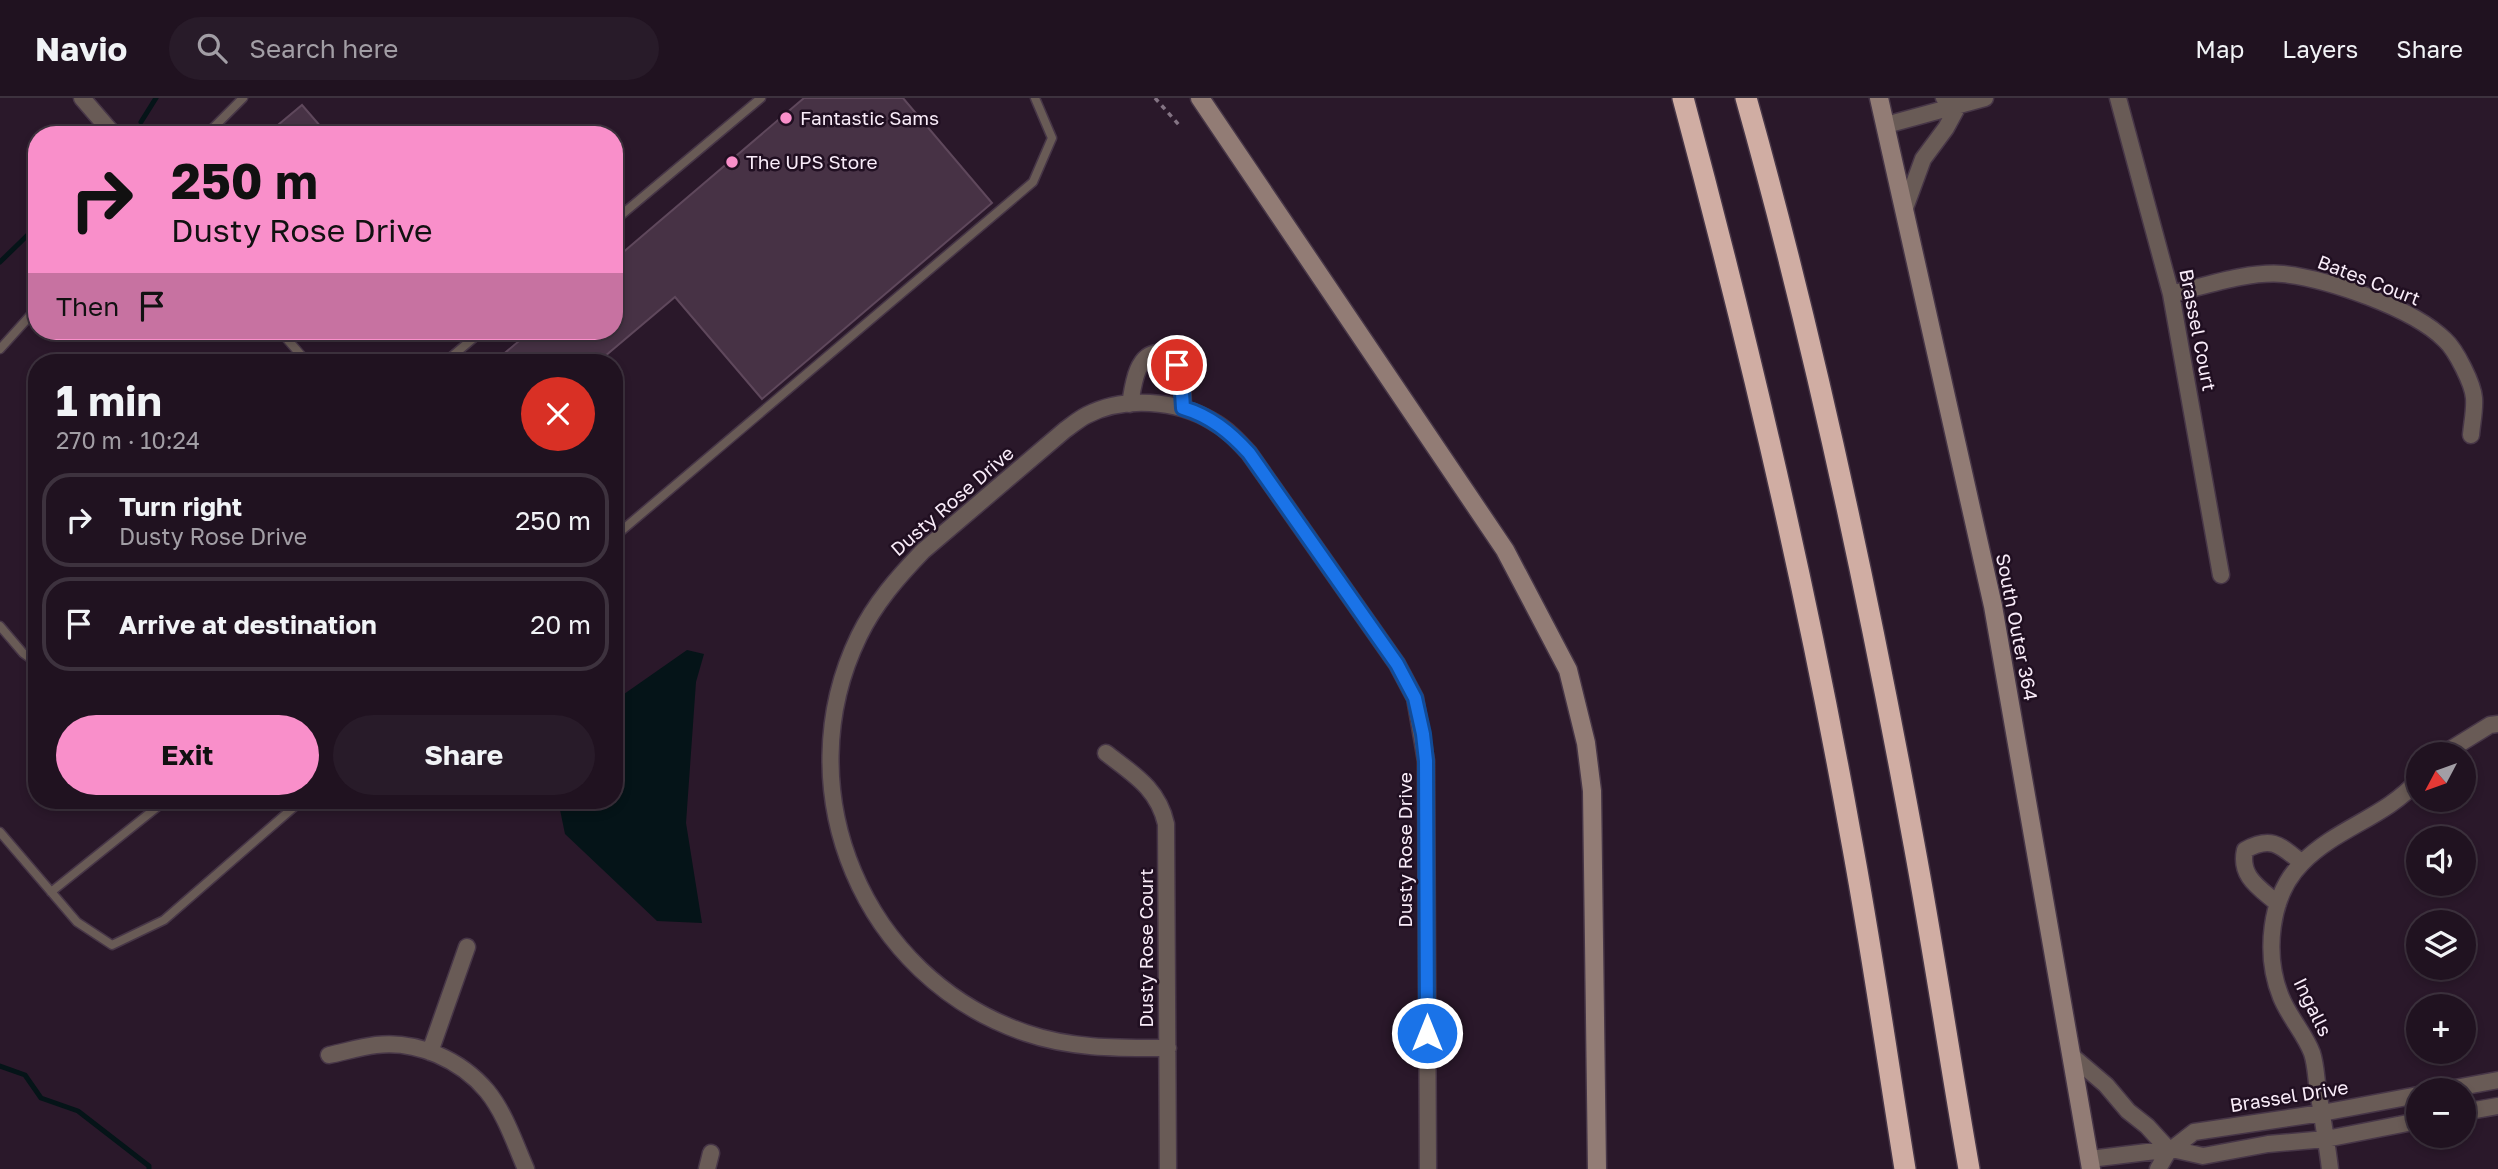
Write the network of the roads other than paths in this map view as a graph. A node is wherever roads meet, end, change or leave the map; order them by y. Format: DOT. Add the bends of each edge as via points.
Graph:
graph roads {
  1 [pos="82,98"];
  2 [pos="243,98"];
  3 [pos="761,98"];
  4 [pos="1035,98"];
  5 [pos="1200,98"];
  6 [pos="1683,98"];
  7 [pos="1746,98"];
  8 [pos="1879,98"];
  9 [pos="1985,98"];
  10 [pos="2118,98"];
  11 [pos="1951,102"];
  12 [pos="1886,125"];
  13 [pos="106,126"];
  14 [pos="215,126"];
  15 [pos="1905,208"];
  16 [pos="623,213"];
  17 [pos="2171,294"];
  18 [pos="28,318"];
  19 [pos="288,340"];
  20 [pos="471,340"];
  21 [pos="0,349"];
  22 [pos="300,354"];
  23 [pos="455,354"];
  24 [pos="1130,404"];
  25 [pos="1183,408"];
  26 [pos="2471,435"];
  27 [pos="623,529"];
  28 [pos="2221,575"];
  29 [pos="0,626"];
  30 [pos="28,657"];
  31 [pos="2498,724"];
  32 [pos="2462,742"];
  33 [pos="1105,753"];
  34 [pos="2406,794"];
  35 [pos="155,809"];
  36 [pos="292,809"];
  37 [pos="0,832"];
  38 [pos="2302,863"];
  39 [pos="51,892"];
  40 [pos="2278,904"];
  41 [pos="467,947"];
  42 [pos="1168,1048"];
  43 [pos="430,1052"];
  44 [pos="329,1055"];
  45 [pos="2072,1056"];
  46 [pos="2498,1080"];
  47 [pos="2476,1084"];
  48 [pos="2406,1097"];
  49 [pos="2498,1106"];
  50 [pos="2476,1110"];
  51 [pos="2322,1113"];
  52 [pos="2406,1123"];
  53 [pos="2326,1139"];
  54 [pos="2170,1149"];
  55 [pos="2090,1164"];
  56 [pos="526,1169"];
  57 [pos="1168,1169"];
  58 [pos="1428,1169"];
  59 [pos="1597,1169"];
  60 [pos="1905,1169"];
  61 [pos="1969,1169"];
  62 [pos="2158,1169"];
  63 [pos="2330,1169"];
  1 -- 13 [label="street"];
  2 -- 14 [label="lane"];
  3 -- 16 [label="lane"];
  4 -- 27 [label="lane" via="1052,138 1033,181"];
  5 -- 59 [label="main road" via="1505,550 1568,670 1592,791"];
  6 -- 60 [label="highway" via="1754,381 1821,683 1862,898"];
  7 -- 61 [label="highway" via="1800,305 1866,603 1914,845"];
  8 -- 12 [label="main road, South Outer 364"];
  9 -- 11 [label="street"];
  10 -- 17 [label="street, Brassel Court"];
  11 -- 12 [label="street"];
  11 -- 15 [label="street" via="1946,128 1923,159"];
  12 -- 15 [label="main road, South Outer 364"];
  15 -- 45 [label="main road, South Outer 364" via="1993,606"];
  17 -- 26 [label="street, Bates Court" via="2238,278 2281,274 2325,282 2408,313 2447,341 2464,370 2474,396"];
  17 -- 28 [label="street, Brassel Court"];
  18 -- 21 [label="lane"];
  19 -- 22 [label="lane"];
  20 -- 23 [label="lane"];
  24 -- 25 [label="street, Dusty Rose Drive"];
  24 -- 25 [label="street" via="1139,367 1161,352 1177,365"];
  24 -- 42 [label="street, Dusty Rose Drive" via="1088,415 1065,430 902,573 869,617 849,662 835,714 831,768 837,820 867,902 904,953 947,993 998,1022 1051,1040 1107,1048"];
  25 -- 58 [label="street, Dusty Rose Drive" via="1213,421 1249,453 1397,664 1415,698 1426,761"];
  29 -- 30 [label="lane"];
  31 -- 32 [label="street"];
  33 -- 42 [label="street, Dusty Rose Court" via="1143,782 1162,805 1166,824"];
  34 -- 38 [label="street, Ingalls"];
  35 -- 39 [label="lane"];
  36 -- 39 [label="lane" via="164,920 112,945 77,922"];
  37 -- 39 [label="lane"];
  38 -- 40 [label="street, Ingalls"];
  38 -- 40 [label="street" via="2278,844 2259,842 2245,850 2246,874"];
  40 -- 51 [label="street, Ingalls" via="2273,968 2281,998 2312,1053"];
  41 -- 43 [label="street"];
  42 -- 57 [label="street, Dusty Rose Court"];
  43 -- 44 [label="street" via="406,1045 377,1045"];
  43 -- 56 [label="street" via="456,1063 488,1091"];
  45 -- 54 [label="street"];
  45 -- 55 [label="main road, South Outer 364"];
  46 -- 47 [label="street"];
  48 -- 51 [label="street, Brassel Drive"];
  49 -- 50 [label="street"];
  51 -- 53 [label="street, Ingalls"];
  51 -- 54 [label="street, Brassel Drive" via="2194,1132"];
  52 -- 53 [label="street, Brassel Drive"];
  53 -- 54 [label="street, Brassel Drive" via="2203,1156"];
  53 -- 63 [label="street, Ingalls"];
  54 -- 55 [label="street, Brassel Drive"];
  54 -- 62 [label="street, Brassel Drive"];
}
